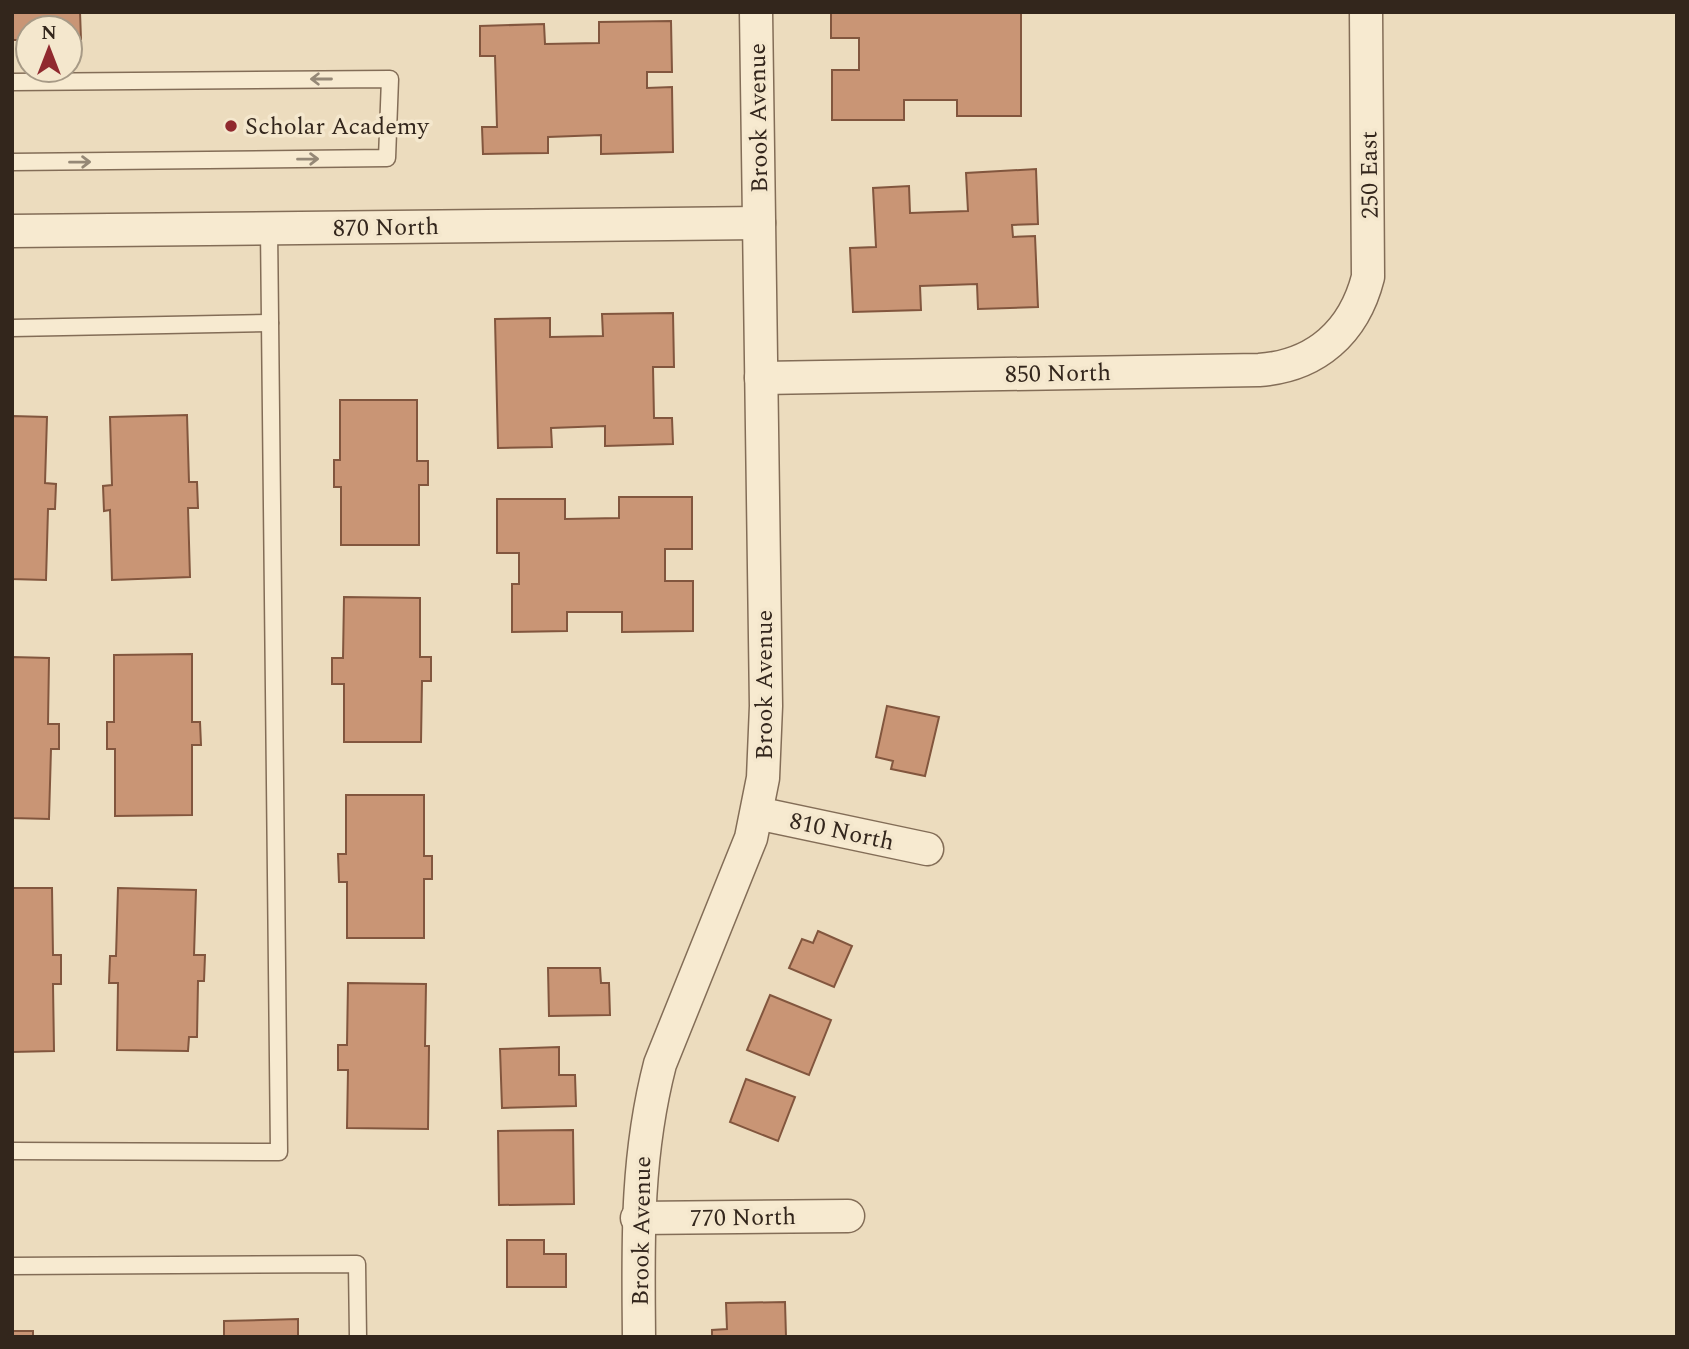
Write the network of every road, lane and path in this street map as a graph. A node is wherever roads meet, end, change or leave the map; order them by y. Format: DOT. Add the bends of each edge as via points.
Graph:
graph roads {
  1 [pos="756,12"];
  2 [pos="1366,12"];
  3 [pos="12,82"];
  4 [pos="12,162"];
  5 [pos="759,223"];
  6 [pos="269,228"];
  7 [pos="12,231"];
  8 [pos="270,323"];
  9 [pos="12,328"];
  10 [pos="1343,331"];
  11 [pos="761,378"];
  12 [pos="757,813"];
  13 [pos="927,849"];
  14 [pos="12,1151"];
  15 [pos="848,1216"];
  16 [pos="637,1218"];
  17 [pos="12,1266"];
  18 [pos="358,1337"];
  19 [pos="639,1337"];
  1 -- 5 [label="street, Brook Avenue"];
  2 -- 10 [label="street, 250 East" via="1370,257 1363,297"];
  4 -- 3 [label="lane, one-way" via="387,158 390,79"];
  5 -- 6 [label="street, 870 North"];
  5 -- 11 [label="street, Brook Avenue"];
  6 -- 7 [label="street, 870 North"];
  6 -- 8 [label="lane"];
  8 -- 9 [label="lane"];
  8 -- 14 [label="lane" via="279,1152"];
  10 -- 11 [label="street, 850 North" via="1314,355 1278,369"];
  11 -- 12 [label="street, Brook Avenue" via="766,742"];
  12 -- 13 [label="street, 810 North"];
  12 -- 16 [label="street, Brook Avenue" via="743,863 660,1064 644,1135"];
  15 -- 16 [label="street, 770 North"];
  16 -- 19 [label="street, Brook Avenue"];
  17 -- 18 [label="lane" via="357,1264"];
}
